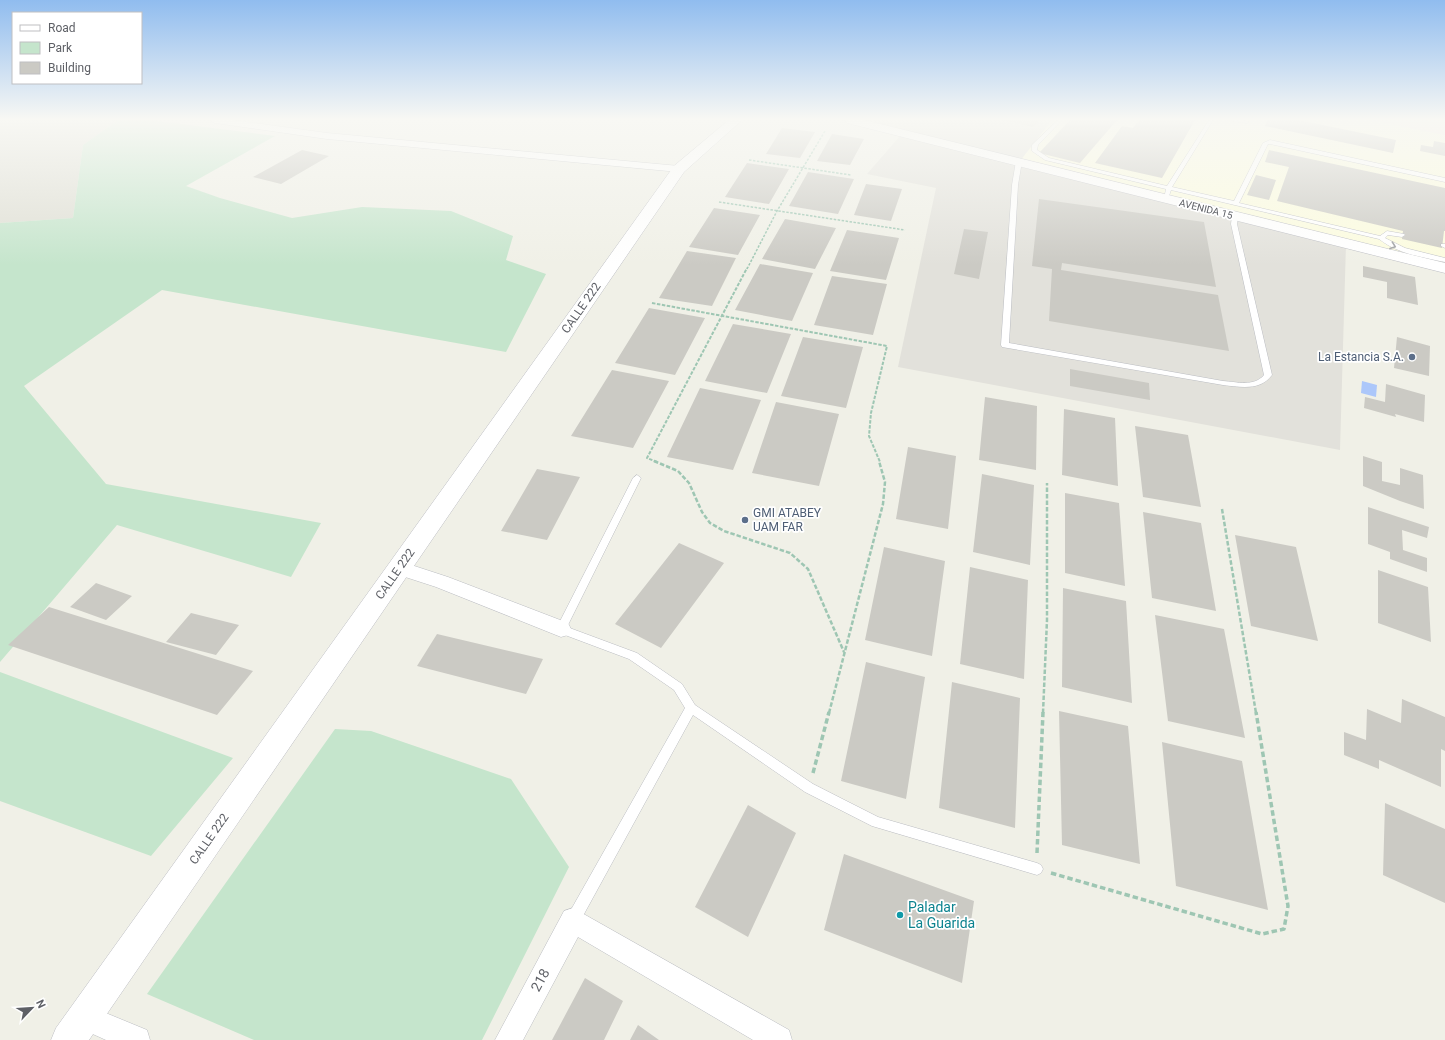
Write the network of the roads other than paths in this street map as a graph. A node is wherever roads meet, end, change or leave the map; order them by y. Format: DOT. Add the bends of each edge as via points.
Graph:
graph roads {
  1 [pos="674,169"];
  2 [pos="679,169"];
  3 [pos="1018,169"];
  4 [pos="1055,169"];
  5 [pos="1082,169"];
  6 [pos="1181,169"];
  7 [pos="1254,169"];
  8 [pos="1392,169"];
  9 [pos="1445,180"];
  10 [pos="1167,192"];
  11 [pos="1235,210"];
  12 [pos="1402,235"];
  13 [pos="1381,238"];
  14 [pos="1445,260"];
  15 [pos="1445,268"];
  16 [pos="637,478"];
  17 [pos="399,568"];
  18 [pos="562,629"];
  19 [pos="691,708"];
  20 [pos="1037,869"];
  21 [pos="573,920"];
  22 [pos="84,1017"];
  23 [pos="68,1040"];
  24 [pos="137,1040"];
  25 [pos="508,1040"];
  26 [pos="779,1040"];
  1 -- 2 [label="street"];
  2 -- 17 [label="main road, CALLE 222"];
  3 -- 11 [label="lane" via="1005,345 1223,383 1252,385 1264,380 1268,375 1234,224"];
  4 -- 10 [label="main road, AVENIDA 15"];
  5 -- 10 [label="lane"];
  6 -- 10 [label="lane"];
  7 -- 11 [label="lane"];
  8 -- 9 [label="lane"];
  10 -- 11 [label="main road, AVENIDA 15"];
  11 -- 13 [label="lane"];
  11 -- 15 [label="main road, AVENIDA 15"];
  12 -- 13 [label="lane" via="1387,233"];
  13 -- 14 [label="lane, one-way" via="1396,247"];
  16 -- 18 [label="lane"];
  17 -- 18 [label="street"];
  17 -- 22 [label="main road, CALLE 222"];
  18 -- 19 [label="lane" via="633,656 678,686"];
  19 -- 20 [label="lane" via="809,788 876,822"];
  19 -- 21 [label="lane"];
  21 -- 25 [label="street, 218"];
  21 -- 26 [label="street"];
  22 -- 23 [label="main road, CALLE 222"];
  22 -- 24 [label="street"];
}
